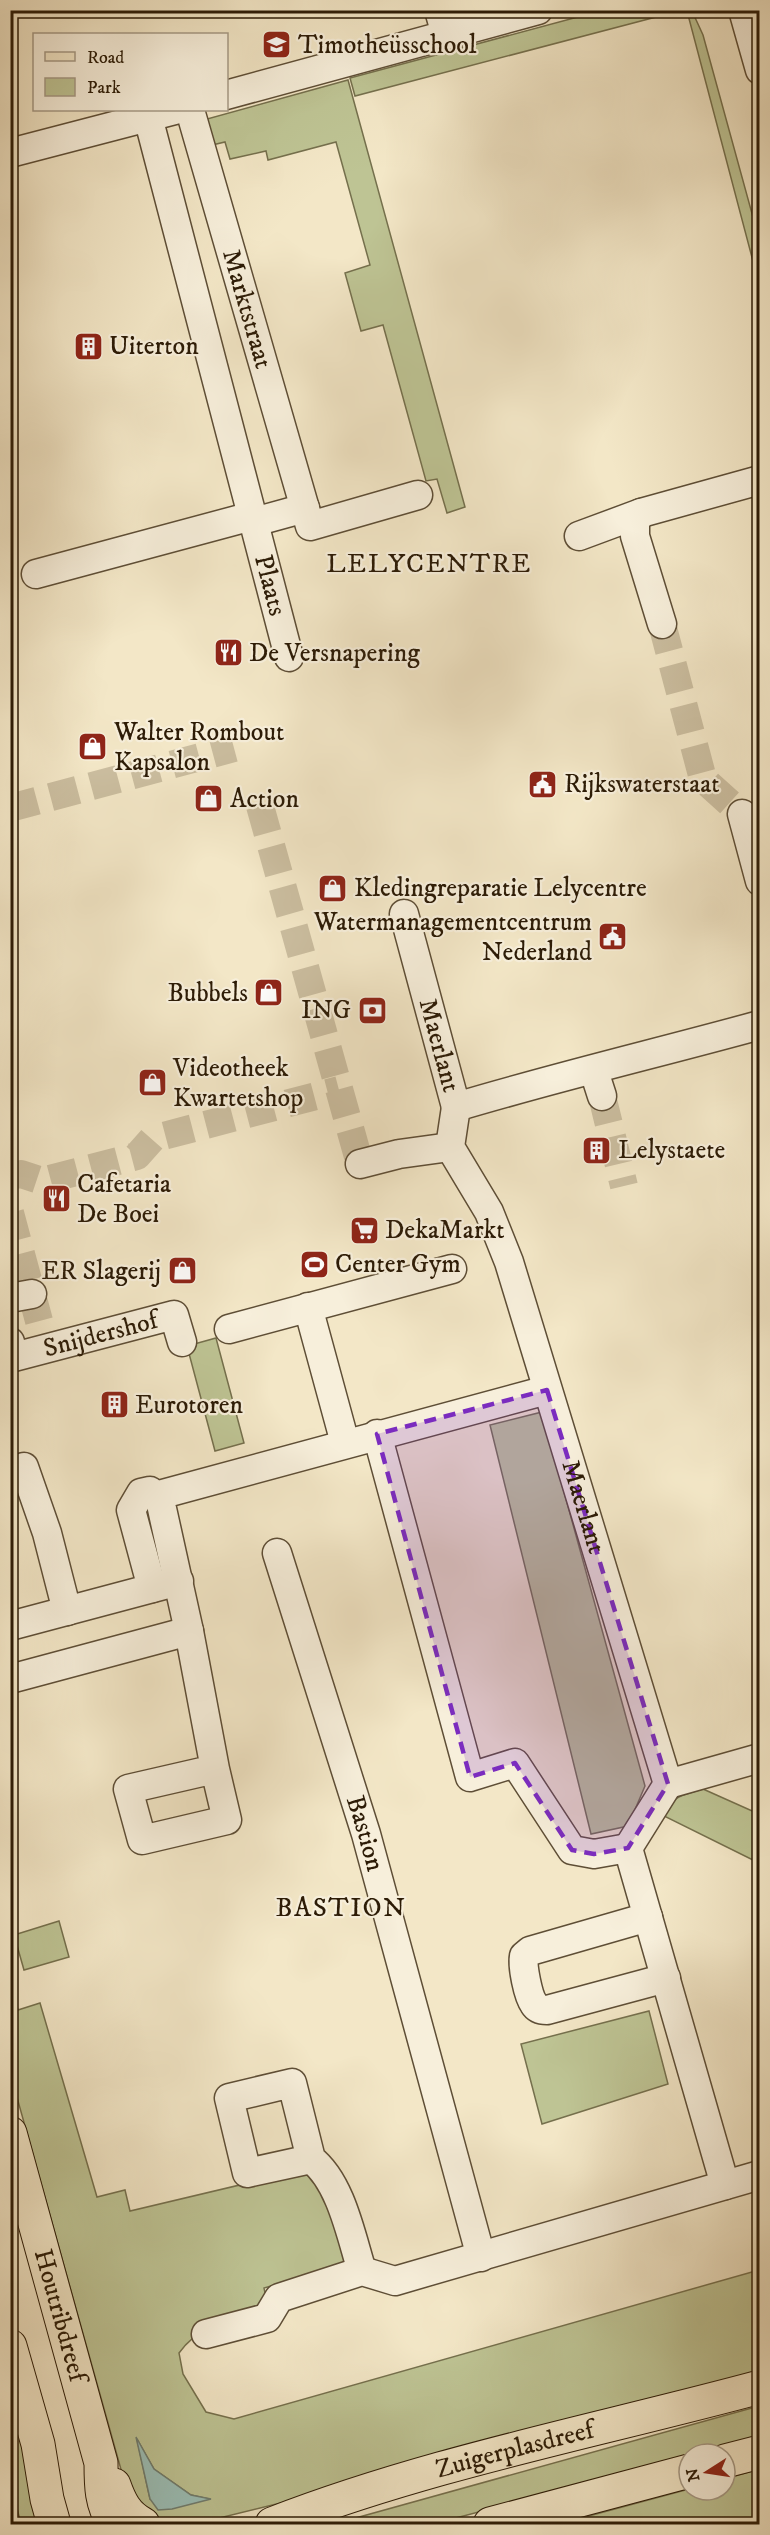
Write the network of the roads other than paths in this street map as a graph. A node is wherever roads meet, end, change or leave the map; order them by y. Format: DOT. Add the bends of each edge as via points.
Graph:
graph roads {
  1 [pos="538,10"];
  2 [pos="743,10"];
  3 [pos="443,23"];
  4 [pos="759,70"];
  5 [pos="228,95"];
  6 [pos="171,111"];
  7 [pos="190,111"];
  8 [pos="147,117"];
  9 [pos="10,153"];
  10 [pos="759,480"];
  11 [pos="418,495"];
  12 [pos="305,508"];
  13 [pos="641,513"];
  14 [pos="253,519"];
  15 [pos="579,536"];
  16 [pos="36,574"];
  17 [pos="662,624"];
  18 [pos="289,657"];
  19 [pos="742,814"];
  20 [pos="759,881"];
  21 [pos="404,914"];
  22 [pos="759,1025"];
  23 [pos="456,1107"];
  24 [pos="450,1146"];
  25 [pos="360,1164"];
  26 [pos="452,1269"];
  27 [pos="308,1307"];
  28 [pos="229,1329"];
  29 [pos="10,1342"];
  30 [pos="182,1342"];
  31 [pos="547,1390"];
  32 [pos="378,1434"];
  33 [pos="345,1443"];
  34 [pos="24,1467"];
  35 [pos="277,1553"];
  36 [pos="165,1585"];
  37 [pos="67,1611"];
  38 [pos="10,1626"];
  39 [pos="189,1631"];
  40 [pos="10,1679"];
  41 [pos="759,1758"];
  42 [pos="215,1769"];
  43 [pos="668,1784"];
  44 [pos="628,1848"];
  45 [pos="648,1917"];
  46 [pos="666,1978"];
  47 [pos="10,2133"];
  48 [pos="311,2159"];
  49 [pos="759,2175"];
  50 [pos="726,2185"];
  51 [pos="482,2257"];
  52 [pos="362,2271"];
  53 [pos="206,2334"];
  54 [pos="10,2346"];
  55 [pos="759,2387"];
  56 [pos="38,2444"];
  57 [pos="759,2452"];
  58 [pos="737,2458"];
  59 [pos="677,2474"];
  60 [pos="54,2524"];
  61 [pos="74,2524"];
  62 [pos="132,2524"];
  63 [pos="272,2524"];
  64 [pos="490,2524"];
  1 -- 3 [label="street"];
  2 -- 4 [label="street"];
  3 -- 5 [label="street"];
  6 -- 8 [label="street"];
  7 -- 12 [label="street, Marktstraat"];
  8 -- 9 [label="street"];
  8 -- 14 [label="street, Marktstraat"];
  10 -- 13 [label="street"];
  11 -- 12 [label="street" via="310,526"];
  12 -- 14 [label="street"];
  13 -- 15 [label="street"];
  13 -- 17 [label="street" via="635,522 635,536"];
  14 -- 16 [label="street"];
  14 -- 18 [label="street, Plaats"];
  19 -- 20 [label="street"];
  21 -- 23 [label="street, Maerlant"];
  22 -- 23 [label="street, Maerlant" via="598,1083 533,1084"];
  23 -- 24 [label="street, Maerlant"];
  24 -- 25 [label="street"];
  24 -- 31 [label="street, Maerlant" via="489,1212 509,1262"];
  26 -- 27 [label="street"];
  27 -- 28 [label="street"];
  27 -- 33 [label="street"];
  29 -- 30 [label="street, Snijdershof" via="14,1357 174,1315"];
  31 -- 32 [label="street"];
  31 -- 43 [label="street, Maerlant"];
  32 -- 33 [label="street"];
  32 -- 44 [label="street" via="470,1777 515,1763 572,1850 594,1854"];
  33 -- 36 [label="street" via="155,1493"];
  34 -- 37 [label="street" via="47,1533"];
  35 -- 51 [label="street, Bastion" via="366,1834"];
  36 -- 37 [label="street"];
  36 -- 39 [label="street"];
  37 -- 38 [label="street"];
  39 -- 40 [label="street"];
  39 -- 42 [label="street"];
  41 -- 43 [label="street"];
  43 -- 44 [label="street"];
  44 -- 45 [label="street"];
  45 -- 46 [label="street"];
  45 -- 46 [label="street" via="530,1951 522,1964 533,2004 547,2010"];
  46 -- 50 [label="street"];
  47 -- 62 [label="main road, Houtribdreef" via="101,2463"];
  48 -- 52 [label="street" via="320,2165 340,2200"];
  49 -- 50 [label="street"];
  50 -- 51 [label="street"];
  51 -- 52 [label="street" via="395,2282"];
  52 -- 53 [label="street" via="279,2298 267,2318"];
  54 -- 56 [label="main road"];
  55 -- 63 [label="main road, Zuigerplasdreef" via="439,2470"];
  56 -- 60 [label="main road"];
  56 -- 61 [label="main road" via="62,2490"];
  57 -- 58 [label="main road"];
  59 -- 64 [label="main road"];
}
